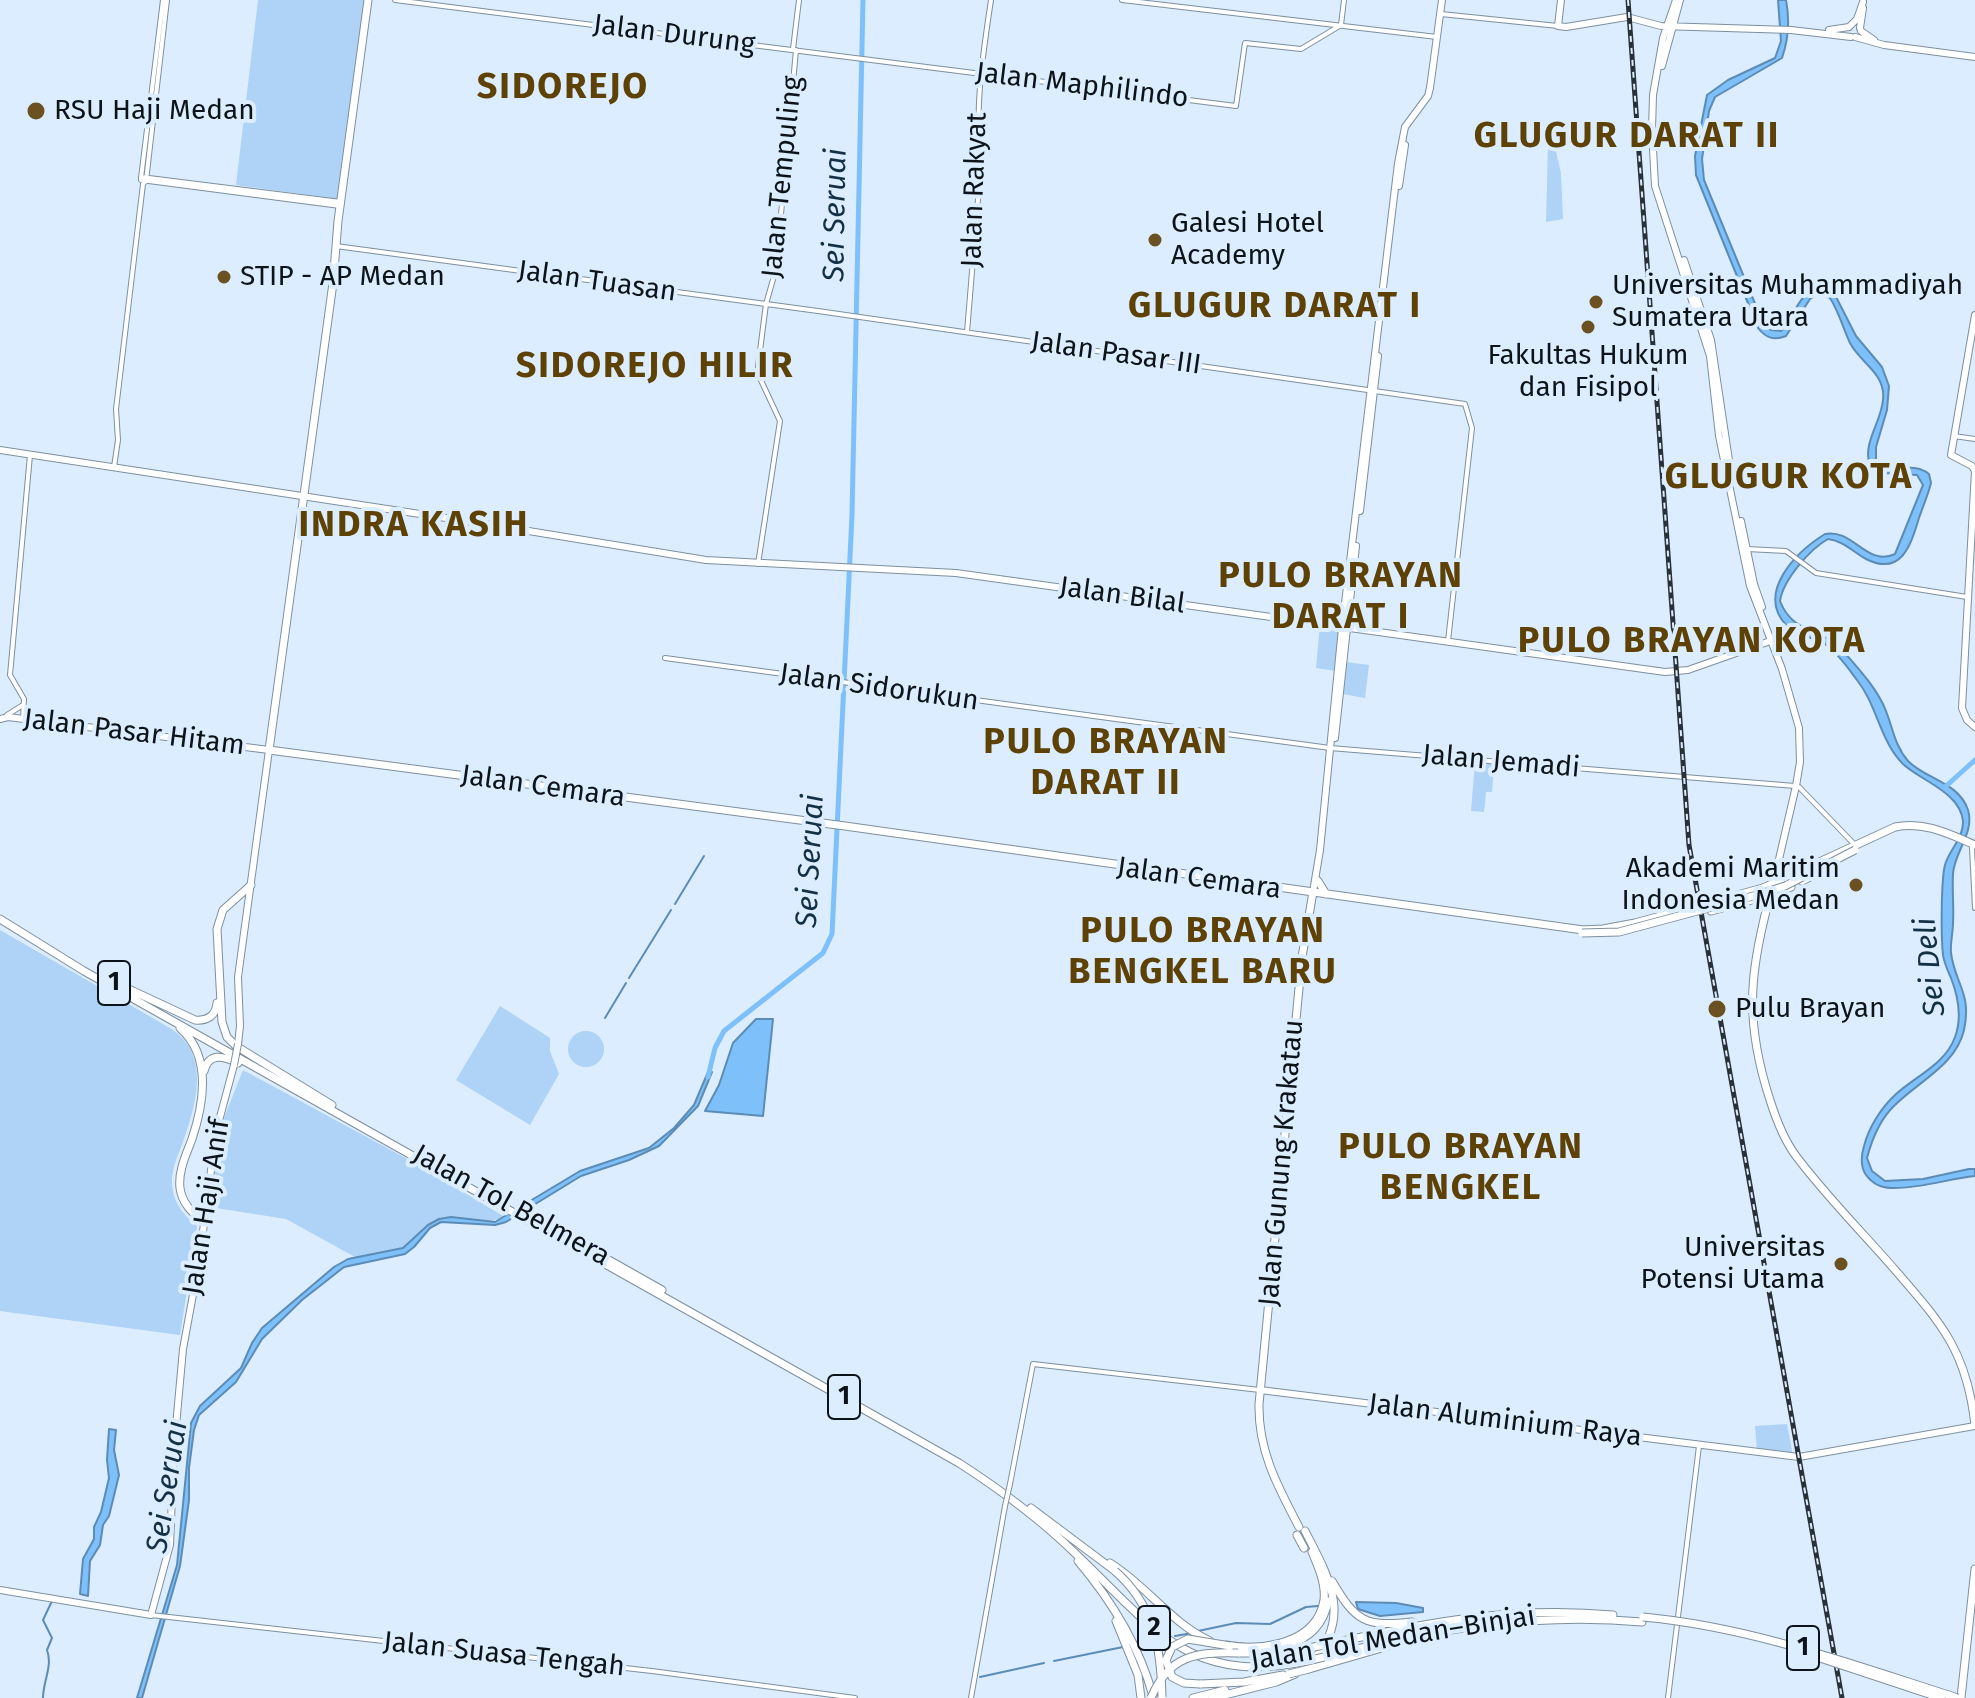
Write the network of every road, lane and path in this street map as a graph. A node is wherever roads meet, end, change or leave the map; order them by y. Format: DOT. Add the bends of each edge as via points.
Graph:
graph roads {
  1 [pos="165,0"];
  2 [pos="370,0"];
  3 [pos="395,0"];
  4 [pos="799,0"];
  5 [pos="991,0"];
  6 [pos="1122,0"];
  7 [pos="1344,0"];
  8 [pos="1442,0"];
  9 [pos="1561,0"];
  10 [pos="1678,0"];
  11 [pos="1864,1"];
  12 [pos="1440,14"];
  13 [pos="1664,24"];
  14 [pos="1341,25"];
  15 [pos="1558,26"];
  16 [pos="1851,26"];
  17 [pos="1792,28"];
  18 [pos="1860,30"];
  19 [pos="1437,37"];
  20 [pos="1853,37"];
  21 [pos="794,49"];
  22 [pos="1948,52"];
  23 [pos="1975,56"];
  24 [pos="862,59"];
  25 [pos="980,73"];
  26 [pos="143,180"];
  27 [pos="340,204"];
  28 [pos="337,242"];
  29 [pos="1689,283"];
  30 [pos="766,304"];
  31 [pos="1975,315"];
  32 [pos="855,316"];
  33 [pos="967,332"];
  34 [pos="1372,391"];
  35 [pos="1719,412"];
  36 [pos="1954,436"];
  37 [pos="1975,439"];
  38 [pos="0,450"];
  39 [pos="30,455"];
  40 [pos="114,467"];
  41 [pos="305,494"];
  42 [pos="1745,550"];
  43 [pos="758,564"];
  44 [pos="1969,597"];
  45 [pos="1344,628"];
  46 [pos="1772,640"];
  47 [pos="1448,641"];
  48 [pos="665,658"];
  49 [pos="24,705"];
  50 [pos="2,718"];
  51 [pos="23,719"];
  52 [pos="1975,727"];
  53 [pos="1332,748"];
  54 [pos="269,750"];
  55 [pos="1798,787"];
  56 [pos="1971,846"];
  57 [pos="1855,848"];
  58 [pos="1776,880"];
  59 [pos="251,881"];
  60 [pos="1302,892"];
  61 [pos="1314,893"];
  62 [pos="1327,895"];
  63 [pos="1775,895"];
  64 [pos="1757,899"];
  65 [pos="1727,902"];
  66 [pos="1975,908"];
  67 [pos="1766,912"];
  68 [pos="0,916"];
  69 [pos="1581,931"];
  70 [pos="103,977"];
  71 [pos="111,986"];
  72 [pos="307,1096"];
  73 [pos="332,1105"];
  74 [pos="512,1209"];
  75 [pos="205,1213"];
  76 [pos="523,1215"];
  77 [pos="204,1223"];
  78 [pos="641,1283"];
  79 [pos="1261,1393"];
  80 [pos="1975,1400"];
  81 [pos="1975,1426"];
  82 [pos="1699,1446"];
  83 [pos="1021,1501"];
  84 [pos="1041,1522"];
  85 [pos="1052,1523"];
  86 [pos="1300,1530"];
  87 [pos="1307,1551"];
  88 [pos="1319,1559"];
  89 [pos="1975,1569"];
  90 [pos="1115,1571"];
  91 [pos="1094,1581"];
  92 [pos="0,1590"];
  93 [pos="1975,1598"];
  94 [pos="1325,1604"];
  95 [pos="154,1616"];
  96 [pos="1623,1616"];
  97 [pos="1471,1617"];
  98 [pos="1643,1620"];
  99 [pos="1492,1623"];
  100 [pos="1235,1649"];
  101 [pos="1284,1649"];
  102 [pos="1326,1654"];
  103 [pos="1310,1661"];
  104 [pos="1289,1675"];
  105 [pos="855,1698"];
  106 [pos="971,1698"];
  107 [pos="1141,1698"];
  108 [pos="1152,1698"];
  109 [pos="1162,1698"];
  110 [pos="1193,1698"];
  111 [pos="1213,1698"];
  112 [pos="1230,1698"];
  113 [pos="1668,1698"];
  114 [pos="1941,1698"];
  115 [pos="1961,1698"];
  1 -- 26 [label="street"];
  2 -- 27 [label="highway"];
  3 -- 21 [label="street, Jalan Durung"];
  4 -- 21 [label="street, Jalan Tempuling"];
  5 -- 25 [label="street, Jalan Rakyat"];
  6 -- 14 [label="street"];
  7 -- 14 [label="street"];
  8 -- 12 [label="main road"];
  9 -- 15 [label="main road"];
  10 -- 13 [label="main road"];
  11 -- 16 [label="main road"];
  11 -- 18 [label="main road"];
  12 -- 15 [label="street"];
  12 -- 19 [label="main road"];
  13 -- 15 [label="main road" via="1627,17"];
  13 -- 17 [label="main road"];
  13 -- 29 [label="main road" via="1656,165"];
  13 -- 29 [label="main road" via="1652,114 1654,177"];
  14 -- 19 [label="street"];
  14 -- 25 [label="street, Jalan Maphilindo" via="1301,49 1245,43 1236,106"];
  16 -- 17 [label="main road" via="1835,31"];
  16 -- 18 [label="main road"];
  16 -- 20 [label="main road" via="1848,32"];
  17 -- 20 [label="main road"];
  18 -- 20 [label="main road"];
  18 -- 22 [label="main road" via="1876,41"];
  19 -- 34 [label="main road, Jalan Gunung Krakatau" via="1428,96 1407,127"];
  20 -- 22 [label="main road"];
  21 -- 24 [label="street, Jalan Durung"];
  21 -- 30 [label="street, Jalan Tempuling" via="776,269"];
  22 -- 23 [label="main road"];
  24 -- 25 [label="street, Jalan Maphilindo"];
  25 -- 33 [label="street, Jalan Rakyat" via="981,163"];
  26 -- 27 [label="street"];
  26 -- 40 [label="street" via="117,395"];
  27 -- 28 [label="highway"];
  28 -- 30 [label="street, Jalan Tuasan"];
  28 -- 41 [label="highway"];
  29 -- 35 [label="main road"];
  29 -- 35 [label="main road" via="1711,340"];
  30 -- 32 [label="street, Jalan Tuasan"];
  30 -- 43 [label="street, Jalan Tempuling" via="758,372 780,421"];
  31 -- 36 [label="main road"];
  32 -- 33 [label="street, Jalan Pasar III"];
  33 -- 34 [label="street, Jalan Pasar III"];
  34 -- 45 [label="main road, Jalan Gunung Krakatau"];
  34 -- 47 [label="street, Jalan Pasar III" via="1465,404 1472,428"];
  35 -- 42 [label="main road"];
  36 -- 37 [label="street"];
  36 -- 44 [label="main road" via="1953,458 1975,471"];
  38 -- 39 [label="main road, Jalan Bilal"];
  39 -- 40 [label="main road, Jalan Bilal"];
  39 -- 49 [label="street" via="10,675"];
  40 -- 41 [label="main road, Jalan Bilal"];
  41 -- 43 [label="main road, Jalan Bilal"];
  41 -- 54 [label="highway"];
  42 -- 44 [label="street" via="1778,549 1816,573"];
  42 -- 46 [label="main road" via="1750,586"];
  43 -- 45 [label="main road, Jalan Bilal" via="956,573"];
  44 -- 52 [label="main road" via="1962,708"];
  45 -- 47 [label="main road, Jalan Bilal"];
  45 -- 53 [label="main road, Jalan Gunung Krakatau"];
  46 -- 47 [label="main road, Jalan Bilal" via="1675,672"];
  46 -- 55 [label="main road" via="1793,693 1801,741"];
  48 -- 53 [label="street, Jalan Sidorukun"];
  49 -- 50 [label="street"];
  49 -- 51 [label="street"];
  50 -- 51 [label="main road, Jalan Pasar Hitam"];
  51 -- 54 [label="main road, Jalan Pasar Hitam"];
  53 -- 55 [label="street, Jalan Jemadi"];
  53 -- 61 [label="main road, Jalan Gunung Krakatau"];
  54 -- 59 [label="main road, Jalan Haji Anif"];
  54 -- 60 [label="highway, Jalan Cemara"];
  55 -- 57 [label="street"];
  55 -- 58 [label="main road"];
  56 -- 57 [label="highway" via="1926,827 1901,825"];
  56 -- 66 [label="street"];
  57 -- 58 [label="highway"];
  57 -- 63 [label="highway" via="1842,861"];
  57 -- 69 [label="highway, bridge" via="1757,895 1619,932"];
  58 -- 63 [label="highway"];
  58 -- 65 [label="highway"];
  59 -- 70 [label="highway" via="216,918 217,1002 209,1018 188,1018"];
  59 -- 73 [label="highway" via="218,923 225,1035"];
  59 -- 75 [label="main road, Jalan Haji Anif, bridge" via="238,977 238,1044 217,1125"];
  60 -- 61 [label="highway"];
  60 -- 61 [label="highway"];
  61 -- 62 [label="highway"];
  61 -- 62 [label="highway"];
  61 -- 79 [label="highway, Jalan Gunung Krakatau"];
  62 -- 69 [label="highway"];
  63 -- 64 [label="highway"];
  63 -- 67 [label="highway"];
  63 -- 80 [label="highway" via="1759,954 1755,1006 1760,1055 1778,1112 1796,1150 1946,1326 1964,1358"];
  64 -- 65 [label="highway"];
  64 -- 67 [label="highway"];
  65 -- 69 [label="highway"];
  67 -- 81 [label="highway" via="1755,956 1752,1016 1758,1059 1778,1121 1794,1154 1955,1345"];
  68 -- 70 [label="highway, Jalan Tol Belmera / 1"];
  68 -- 71 [label="highway, Jalan Tol Belmera / 1"];
  70 -- 73 [label="highway, Jalan Tol Belmera / 1"];
  71 -- 72 [label="highway, Jalan Tol Belmera / 1"];
  71 -- 77 [label="highway" via="177,1026 197,1050 201,1107 180,1184 186,1205"];
  72 -- 74 [label="highway, Jalan Tol Belmera / 1"];
  72 -- 75 [label="highway" via="227,1058 208,1060 201,1118 181,1184 189,1207 197,1215"];
  73 -- 74 [label="highway, Jalan Tol Belmera / 1"];
  74 -- 76 [label="highway, Jalan Tol Belmera / 1"];
  75 -- 77 [label="main road, Jalan Haji Anif"];
  76 -- 78 [label="highway, Jalan Tol Belmera / 1"];
  76 -- 83 [label="highway, Jalan Tol Belmera / 1" via="950,1453"];
  77 -- 95 [label="main road, Jalan Haji Anif" via="183,1349 170,1545"];
  78 -- 84 [label="highway, Jalan Tol Medan–Binjai / 1" via="948,1457"];
  79 -- 82 [label="main road, Jalan Aluminium Raya"];
  79 -- 86 [label="highway" via="1268,1457"];
  79 -- 86 [label="highway" via="1260,1429 1269,1469"];
  79 -- 106 [label="street, Jalan Aluminium Raya, bridge" via="1033,1364"];
  81 -- 82 [label="main road, Jalan Aluminium Raya" via="1799,1457"];
  82 -- 113 [label="street"];
  83 -- 85 [label="highway, 1"];
  83 -- 103 [label="highway, Jalan Tol Medan–Binjai / 1" via="1156,1627 1192,1650 1243,1663"];
  84 -- 91 [label="highway, 1"];
  84 -- 103 [label="highway, Jalan Tol Medan–Binjai / 1" via="1150,1628 1189,1653 1246,1668"];
  85 -- 90 [label="highway, 1"];
  85 -- 100 [label="highway, bridge" via="1131,1576 1181,1624"];
  86 -- 87 [label="highway"];
  86 -- 88 [label="highway"];
  87 -- 94 [label="highway" via="1324,1588"];
  87 -- 94 [label="highway" via="1326,1582"];
  88 -- 97 [label="highway" via="1351,1611 1368,1623"];
  88 -- 104 [label="highway" via="1333,1594 1332,1624 1315,1658"];
  89 -- 115 [label="highway"];
  90 -- 109 [label="highway, 2, bridge" via="1136,1592 1153,1624"];
  91 -- 107 [label="highway" via="1126,1642"];
  91 -- 108 [label="highway, 1" via="1132,1639"];
  92 -- 95 [label="main road"];
  93 -- 115 [label="highway"];
  94 -- 100 [label="highway" via="1311,1626 1289,1640"];
  94 -- 101 [label="highway" via="1312,1633"];
  95 -- 105 [label="street, Jalan Suasa Tengah" via="642,1669"];
  96 -- 97 [label="highway" via="1515,1612"];
  96 -- 98 [label="highway, Jalan Tol Medan–Binjai / 1"];
  96 -- 102 [label="highway, Jalan Tol Medan–Binjai / 1" via="1481,1620"];
  97 -- 103 [label="highway, bridge" via="1333,1643"];
  98 -- 99 [label="highway, Jalan Tol Medan–Binjai / 1"];
  98 -- 114 [label="highway, Jalan Tol Medan–Binjai / 1, bridge" via="1763,1642"];
  98 -- 115 [label="highway, Jalan Tol Medan–Binjai / 1, bridge" via="1765,1637"];
  99 -- 102 [label="highway, Jalan Tol Medan–Binjai / 1"];
  99 -- 103 [label="highway"];
  100 -- 101 [label="highway"];
  100 -- 104 [label="highway, bridge" via="1188,1639 1172,1647 1166,1663 1172,1677 1184,1683"];
  100 -- 108 [label="highway, bridge" via="1181,1660 1163,1676"];
  101 -- 103 [label="highway"];
  102 -- 103 [label="highway, Jalan Tol Medan–Binjai / 1, bridge"];
  103 -- 104 [label="highway, bridge"];
  103 -- 112 [label="highway, bridge" via="1266,1688"];
  104 -- 110 [label="highway"];
  104 -- 111 [label="highway"];
}
